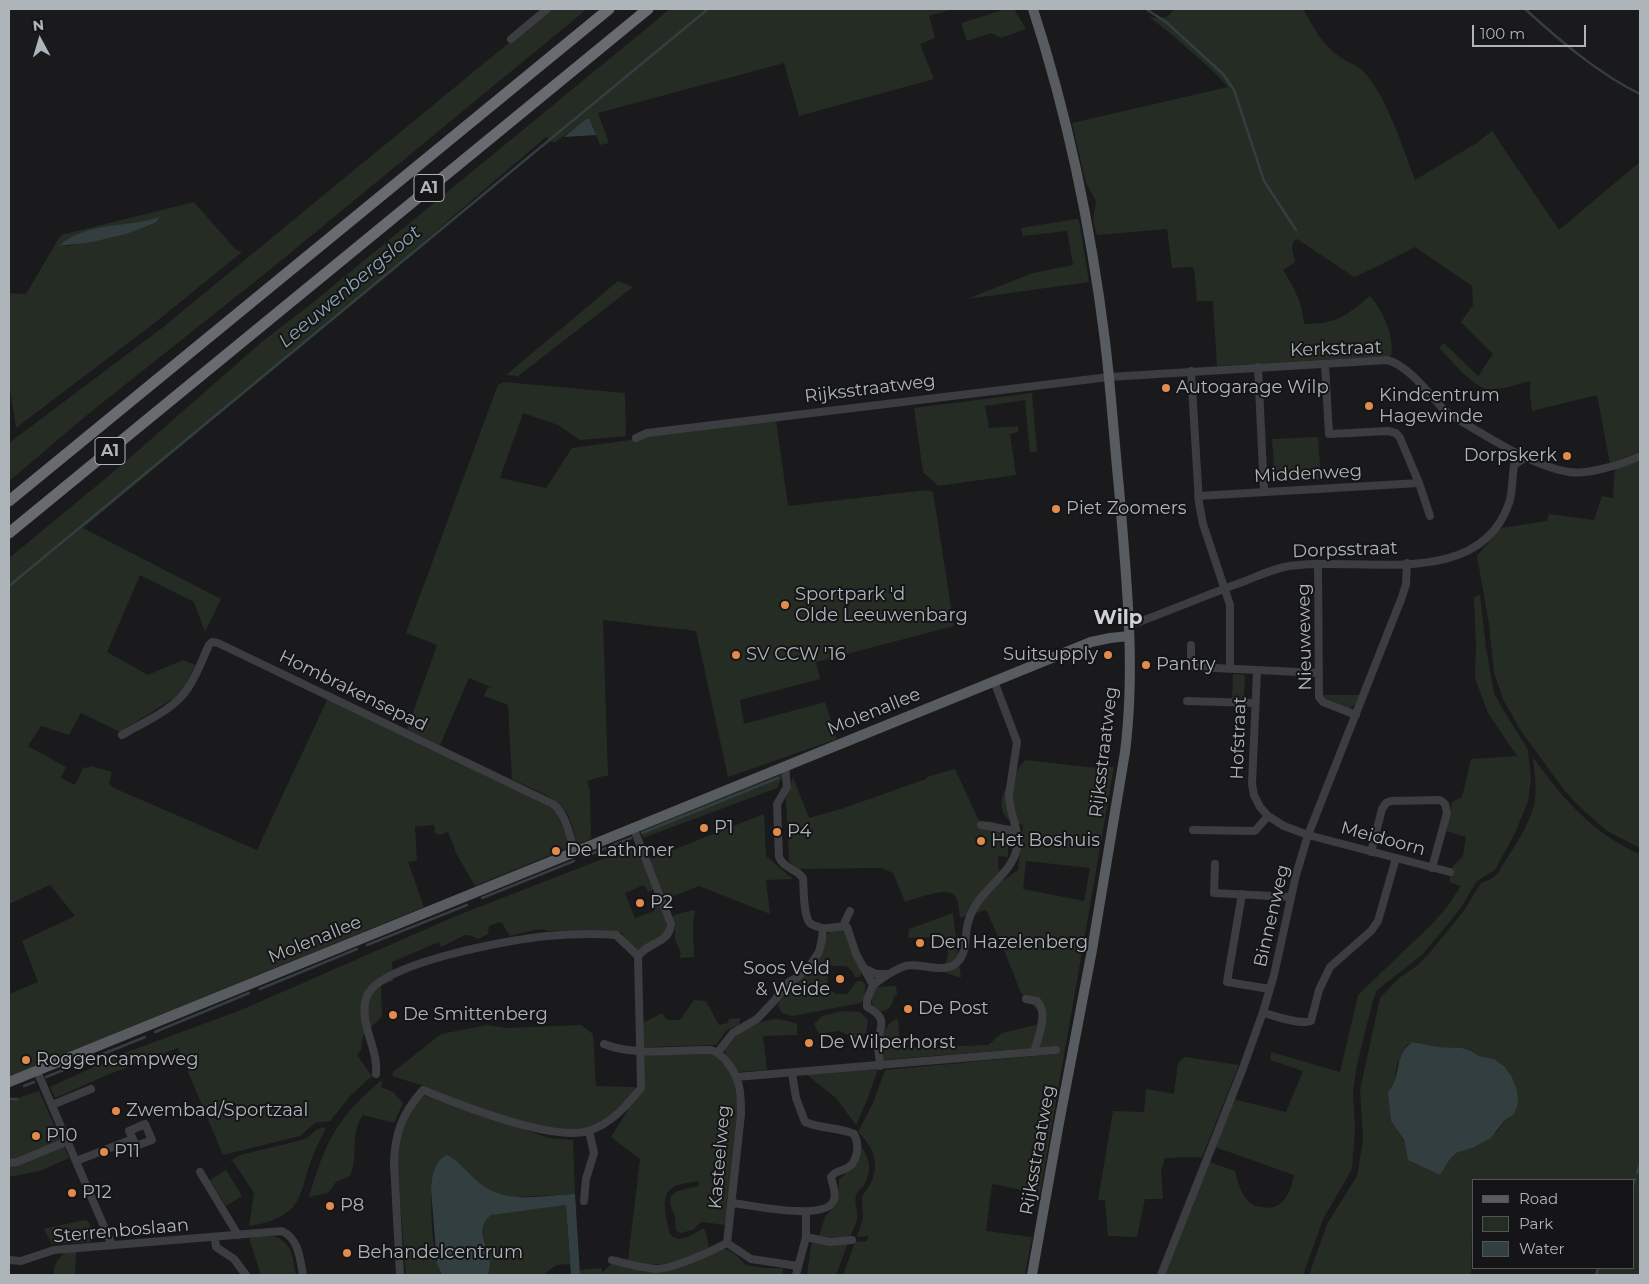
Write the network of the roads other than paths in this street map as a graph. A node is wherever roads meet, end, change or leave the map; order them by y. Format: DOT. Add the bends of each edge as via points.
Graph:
graph roads {
  1 [pos="547,9"];
  2 [pos="609,9"];
  3 [pos="648,9"];
  4 [pos="1033,9"];
  5 [pos="511,39"];
  6 [pos="1325,364"];
  7 [pos="1258,367"];
  8 [pos="1191,372"];
  9 [pos="1109,377"];
  10 [pos="636,438"];
  11 [pos="1509,449"];
  12 [pos="1640,456"];
  13 [pos="1529,458"];
  14 [pos="1514,465"];
  15 [pos="1419,482"];
  16 [pos="1264,492"];
  17 [pos="1198,496"];
  18 [pos="9,501"];
  19 [pos="1430,516"];
  20 [pos="9,533"];
  21 [pos="1406,563"];
  22 [pos="1318,565"];
  23 [pos="1225,588"];
  24 [pos="1128,624"];
  25 [pos="1129,636"];
  26 [pos="1191,645"];
  27 [pos="1230,668"];
  28 [pos="1257,671"];
  29 [pos="1319,673"];
  30 [pos="994,681"];
  31 [pos="1187,701"];
  32 [pos="1254,703"];
  33 [pos="1356,715"];
  34 [pos="122,735"];
  35 [pos="786,766"];
  36 [pos="1268,816"];
  37 [pos="982,825"];
  38 [pos="633,828"];
  39 [pos="1193,830"];
  40 [pos="1016,831"];
  41 [pos="1308,835"];
  42 [pos="575,851"];
  43 [pos="1371,852"];
  44 [pos="1396,858"];
  45 [pos="1215,864"];
  46 [pos="1432,868"];
  47 [pos="1450,872"];
  48 [pos="1242,894"];
  49 [pos="1291,897"];
  50 [pos="850,910"];
  51 [pos="844,926"];
  52 [pos="823,928"];
  53 [pos="638,958"];
  54 [pos="864,968"];
  55 [pos="889,974"];
  56 [pos="873,985"];
  57 [pos="1270,988"];
  58 [pos="1026,999"];
  59 [pos="1263,1012"];
  60 [pos="604,1044"];
  61 [pos="1056,1050"];
  62 [pos="640,1051"];
  63 [pos="718,1052"];
  64 [pos="1034,1052"];
  65 [pos="880,1066"];
  66 [pos="37,1071"];
  67 [pos="792,1073"];
  68 [pos="376,1074"];
  69 [pos="736,1077"];
  70 [pos="9,1082"];
  71 [pos="91,1089"];
  72 [pos="52,1105"];
  73 [pos="589,1131"];
  74 [pos="133,1139"];
  75 [pos="68,1141"];
  76 [pos="76,1161"];
  77 [pos="9,1163"];
  78 [pos="200,1172"];
  79 [pos="584,1202"];
  80 [pos="732,1202"];
  81 [pos="806,1211"];
  82 [pos="238,1235"];
  83 [pos="806,1237"];
  84 [pos="215,1238"];
  85 [pos="852,1240"];
  86 [pos="727,1244"];
  87 [pos="112,1245"];
  88 [pos="9,1260"];
  89 [pos="612,1260"];
  90 [pos="798,1266"];
  91 [pos="246,1275"];
  92 [pos="303,1275"];
  93 [pos="400,1275"];
  94 [pos="796,1275"];
  95 [pos="1032,1275"];
  96 [pos="1161,1275"];
  1 -- 5 [label="street"];
  2 -- 18 [label="highway, A1"];
  3 -- 20 [label="highway, A1"];
  4 -- 9 [label="main road, Rijksstraatweg" via="1061,102 1079,181"];
  6 -- 7 [label="street, Kerkstraat"];
  6 -- 11 [label="street, Kerkstraat" via="1382,360 1396,363 1444,410"];
  6 -- 15 [label="street" via="1329,434 1396,433"];
  7 -- 8 [label="street, Kerkstraat"];
  7 -- 16 [label="street"];
  8 -- 9 [label="street, Kerkstraat"];
  8 -- 17 [label="street"];
  9 -- 10 [label="street, Rijksstraatweg" via="647,433"];
  9 -- 24 [label="main road, Rijksstraatweg"];
  11 -- 13 [label="street, Kerkstraat"];
  11 -- 14 [label="street, Dorpsstraat"];
  12 -- 13 [label="street, Kerkstraat" via="1620,465 1572,472"];
  13 -- 14 [label="street"];
  14 -- 21 [label="street, Dorpsstraat" via="1508,504 1500,522 1480,543 1450,558"];
  15 -- 16 [label="street, Middenweg"];
  15 -- 19 [label="street"];
  16 -- 17 [label="street, Middenweg"];
  17 -- 23 [label="street" via="1202,524"];
  21 -- 22 [label="street, Dorpsstraat"];
  21 -- 33 [label="street, Binnenweg" via="1405,590"];
  22 -- 23 [label="street, Dorpsstraat" via="1284,567"];
  22 -- 29 [label="street, Nieuweweg"];
  23 -- 24 [label="street, Dorpsstraat"];
  23 -- 27 [label="street" via="1230,609"];
  24 -- 25 [label="main road, Rijksstraatweg"];
  25 -- 30 [label="main road, Molenallee" via="1091,642"];
  25 -- 95 [label="main road, Rijksstraatweg" via="1130,683 1125,752"];
  26 -- 27 [label="street" via="1191,663 1194,666"];
  27 -- 28 [label="street"];
  28 -- 29 [label="street"];
  28 -- 32 [label="street, Hofstraat"];
  29 -- 33 [label="street, Nieuweweg" via="1321,700"];
  30 -- 35 [label="main road, Molenallee"];
  30 -- 40 [label="street" via="1017,742 1009,803"];
  31 -- 32 [label="street"];
  32 -- 36 [label="street, Hofstraat" via="1253,790"];
  33 -- 41 [label="street, Binnenweg"];
  34 -- 42 [label="street, Hombrakensepad" via="181,697 191,684 209,645 218,643 553,804 564,819"];
  35 -- 38 [label="main road, Molenallee"];
  35 -- 52 [label="street" via="787,788 777,804 779,857 783,864 803,878 809,922"];
  36 -- 39 [label="street" via="1255,831"];
  36 -- 41 [label="street, Hofstraat"];
  37 -- 40 [label="street"];
  38 -- 42 [label="main road, Molenallee"];
  38 -- 53 [label="street" via="671,924 665,939 642,951"];
  40 -- 55 [label="street" via="1017,844 1012,861 982,894 972,912 965,946 956,964 945,968 906,962"];
  41 -- 43 [label="street, Meidoorn"];
  41 -- 49 [label="street, Binnenweg"];
  42 -- 66 [label="main road, Molenallee"];
  43 -- 44 [label="street, Meidoorn"];
  43 -- 46 [label="street" via="1386,803 1440,800 1445,804 1447,813"];
  44 -- 46 [label="street, Meidoorn"];
  44 -- 59 [label="street" via="1378,921 1330,967 1319,990 1311,1021 1306,1023"];
  45 -- 48 [label="street" via="1214,893"];
  46 -- 47 [label="street, Meidoorn"];
  48 -- 49 [label="street"];
  48 -- 57 [label="street" via="1227,982"];
  49 -- 57 [label="street, Binnenweg"];
  50 -- 51 [label="street"];
  51 -- 52 [label="street"];
  51 -- 54 [label="street"];
  52 -- 63 [label="street" via="819,952 809,967 788,982 757,1019 733,1033"];
  53 -- 62 [label="street"];
  53 -- 68 [label="street" via="616,935 546,936 438,958 388,976 370,989 364,1010"];
  54 -- 55 [label="street" via="876,974"];
  54 -- 56 [label="street"];
  55 -- 56 [label="street"];
  56 -- 65 [label="street" via="867,1008 882,1023 878,1044"];
  57 -- 59 [label="street, Binnenweg"];
  58 -- 64 [label="street" via="1037,1000 1042,1008"];
  59 -- 96 [label="street, Binnenweg"];
  60 -- 62 [label="street"];
  61 -- 64 [label="street"];
  62 -- 63 [label="street"];
  62 -- 73 [label="street" via="641,1088 612,1118"];
  63 -- 69 [label="street, Kasteelweg"];
  64 -- 65 [label="street"];
  65 -- 67 [label="street"];
  66 -- 70 [label="main road, Molenallee"];
  66 -- 72 [label="street"];
  67 -- 69 [label="street"];
  67 -- 81 [label="street" via="796,1098 805,1122 849,1132 858,1141 855,1160 832,1177 834,1201 826,1208"];
  69 -- 80 [label="street, Kasteelweg" via="741,1114"];
  71 -- 72 [label="street"];
  72 -- 75 [label="street"];
  73 -- 79 [label="street" via="594,1153"];
  73 -- 93 [label="street" via="573,1134 539,1129 423,1090 402,1121 394,1151"];
  74 -- 76 [label="street"];
  75 -- 76 [label="street"];
  75 -- 77 [label="street"];
  76 -- 87 [label="street"];
  78 -- 82 [label="street"];
  80 -- 81 [label="street"];
  80 -- 86 [label="street, Kasteelweg"];
  81 -- 83 [label="street"];
  82 -- 84 [label="street, Sterrenboslaan"];
  82 -- 92 [label="street, Sterrenboslaan" via="286,1233 296,1244"];
  83 -- 85 [label="street" via="830,1242"];
  83 -- 90 [label="street"];
  84 -- 87 [label="street, Sterrenboslaan"];
  84 -- 91 [label="street" via="216,1247 234,1259"];
  86 -- 89 [label="street" via="665,1268 640,1267"];
  86 -- 90 [label="street" via="751,1259"];
  87 -- 88 [label="street, Sterrenboslaan" via="54,1250 21,1260"];
  90 -- 94 [label="street"];
}
